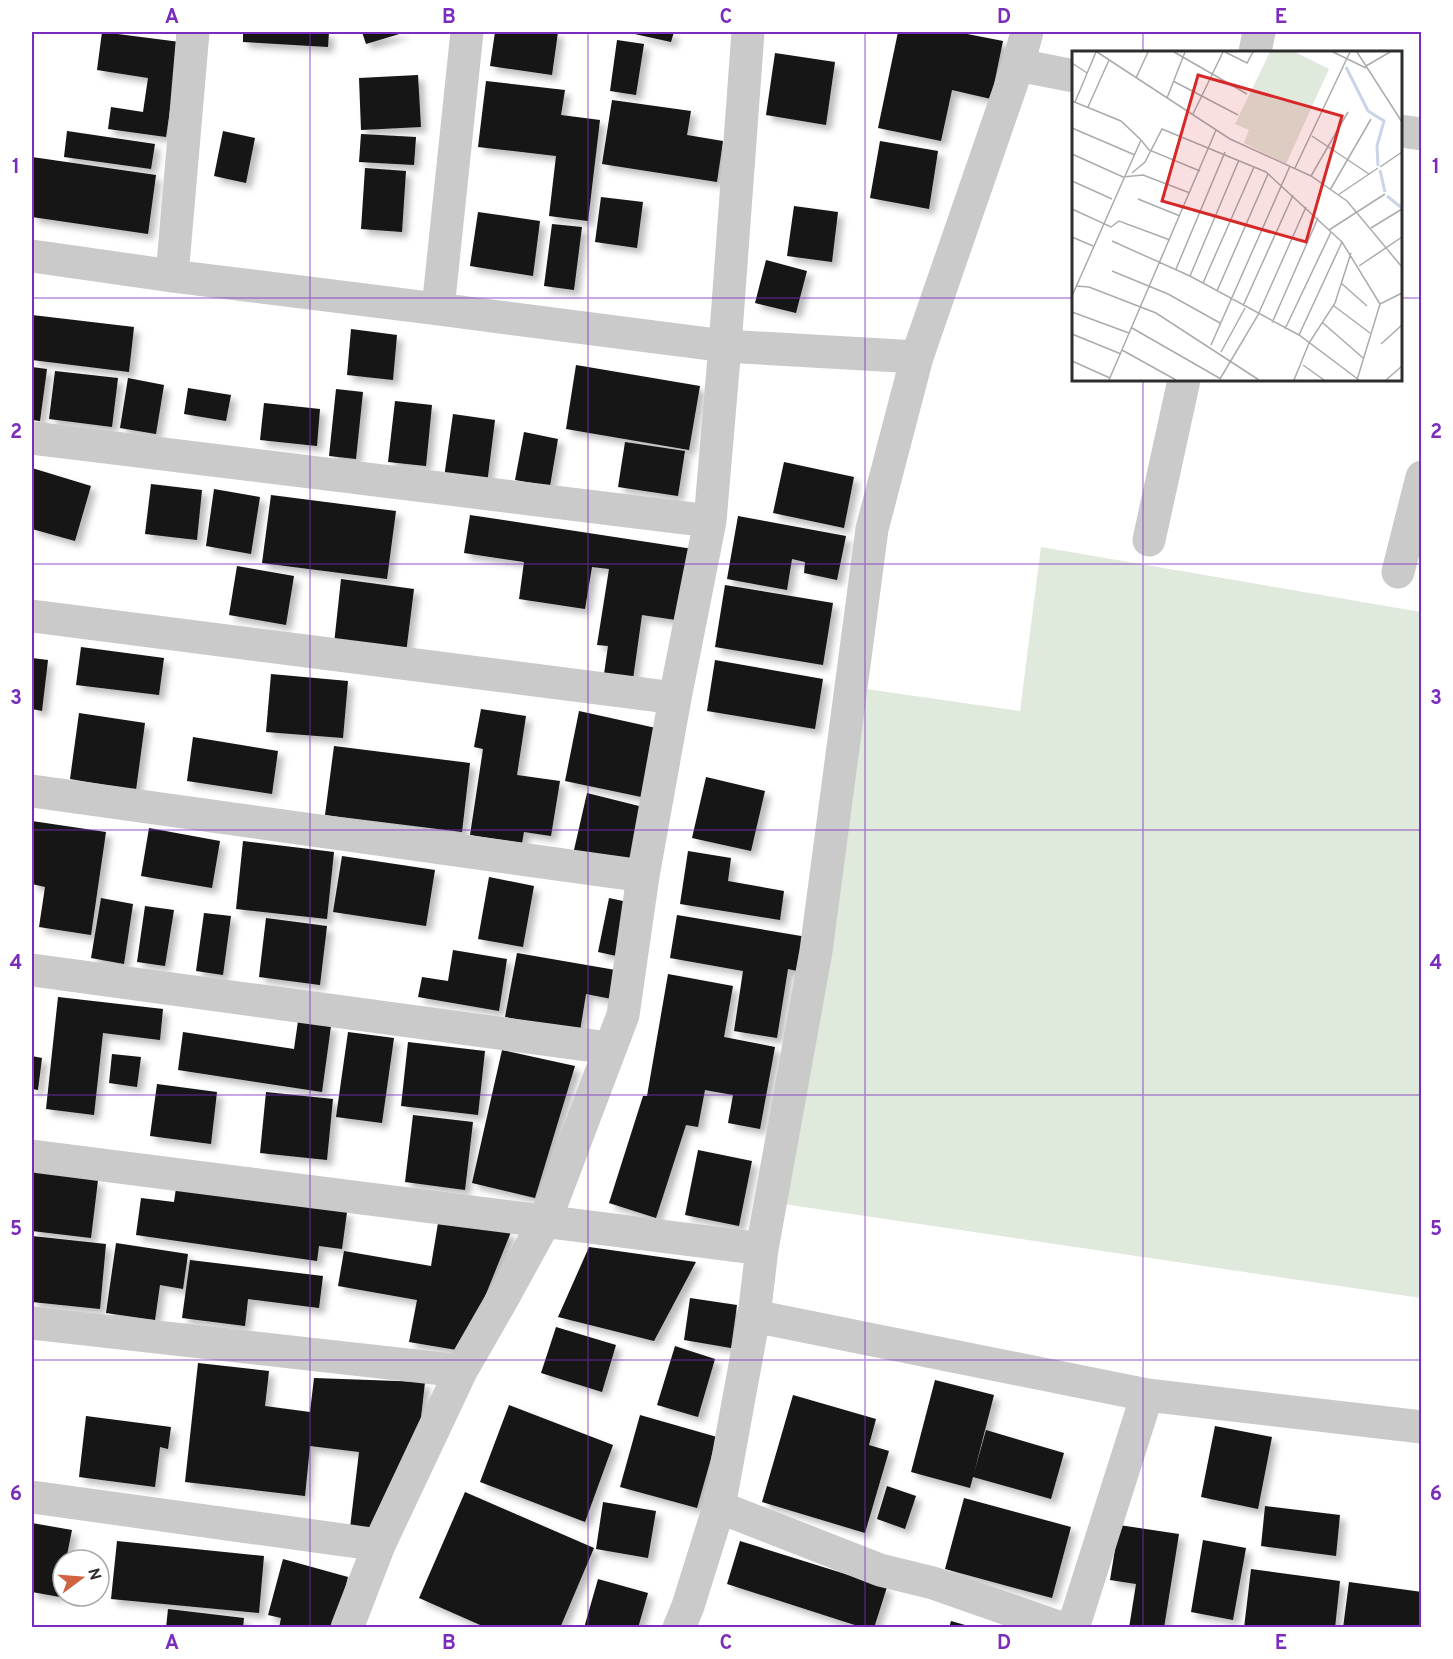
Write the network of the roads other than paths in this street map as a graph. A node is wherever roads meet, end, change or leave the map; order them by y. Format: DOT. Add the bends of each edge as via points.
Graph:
graph roads {
  1 [pos="193,32"];
  2 [pos="467,32"];
  3 [pos="748,32"];
  4 [pos="1027,32"];
  5 [pos="1259,32"];
  6 [pos="1255,51"];
  7 [pos="1018,65"];
  8 [pos="1072,76"];
  9 [pos="1402,131"];
  10 [pos="1422,134"];
  11 [pos="32,256"];
  12 [pos="172,276"];
  13 [pos="438,309"];
  14 [pos="725,346"];
  15 [pos="917,357"];
  16 [pos="1184,381"];
  17 [pos="32,438"];
  18 [pos="1422,477"];
  19 [pos="710,521"];
  20 [pos="1149,540"];
  21 [pos="1398,572"];
  22 [pos="32,616"];
  23 [pos="675,698"];
  24 [pos="32,791"];
  25 [pos="643,876"];
  26 [pos="32,970"];
  27 [pos="609,1048"];
  28 [pos="32,1155"];
  29 [pos="545,1221"];
  30 [pos="762,1249"];
  31 [pos="754,1316"];
  32 [pos="32,1323"];
  33 [pos="460,1371"];
  34 [pos="1147,1395"];
  35 [pos="1422,1427"];
  36 [pos="32,1497"];
  37 [pos="719,1508"];
  38 [pos="380,1545"];
  39 [pos="347,1628"];
  40 [pos="679,1628"];
  41 [pos="1061,1628"];
  42 [pos="1073,1628"];
  1 -- 12 [label="street"];
  2 -- 13 [label="street"];
  3 -- 14 [label="street"];
  4 -- 7 [label="street"];
  5 -- 6 [label="street"];
  7 -- 8 [label="street"];
  7 -- 15 [label="street"];
  9 -- 10 [label="street"];
  11 -- 12 [label="street"];
  12 -- 13 [label="street"];
  13 -- 14 [label="street"];
  14 -- 15 [label="street"];
  14 -- 19 [label="street"];
  15 -- 30 [label="street" via="872,529 816,951"];
  16 -- 20 [label="street"];
  17 -- 19 [label="street"];
  18 -- 21 [label="street"];
  19 -- 23 [label="street"];
  22 -- 23 [label="street"];
  23 -- 25 [label="street"];
  24 -- 25 [label="street"];
  25 -- 27 [label="street" via="623,1015"];
  26 -- 27 [label="street"];
  27 -- 29 [label="street"];
  28 -- 29 [label="street"];
  29 -- 30 [label="street"];
  29 -- 33 [label="street"];
  30 -- 31 [label="street"];
  31 -- 34 [label="street"];
  31 -- 37 [label="street"];
  32 -- 33 [label="street"];
  33 -- 38 [label="street"];
  34 -- 35 [label="street"];
  34 -- 42 [label="street"];
  36 -- 38 [label="street"];
  37 -- 40 [label="street"];
  37 -- 41 [label="street" via="880,1570 933,1583"];
  38 -- 39 [label="street"];
}
